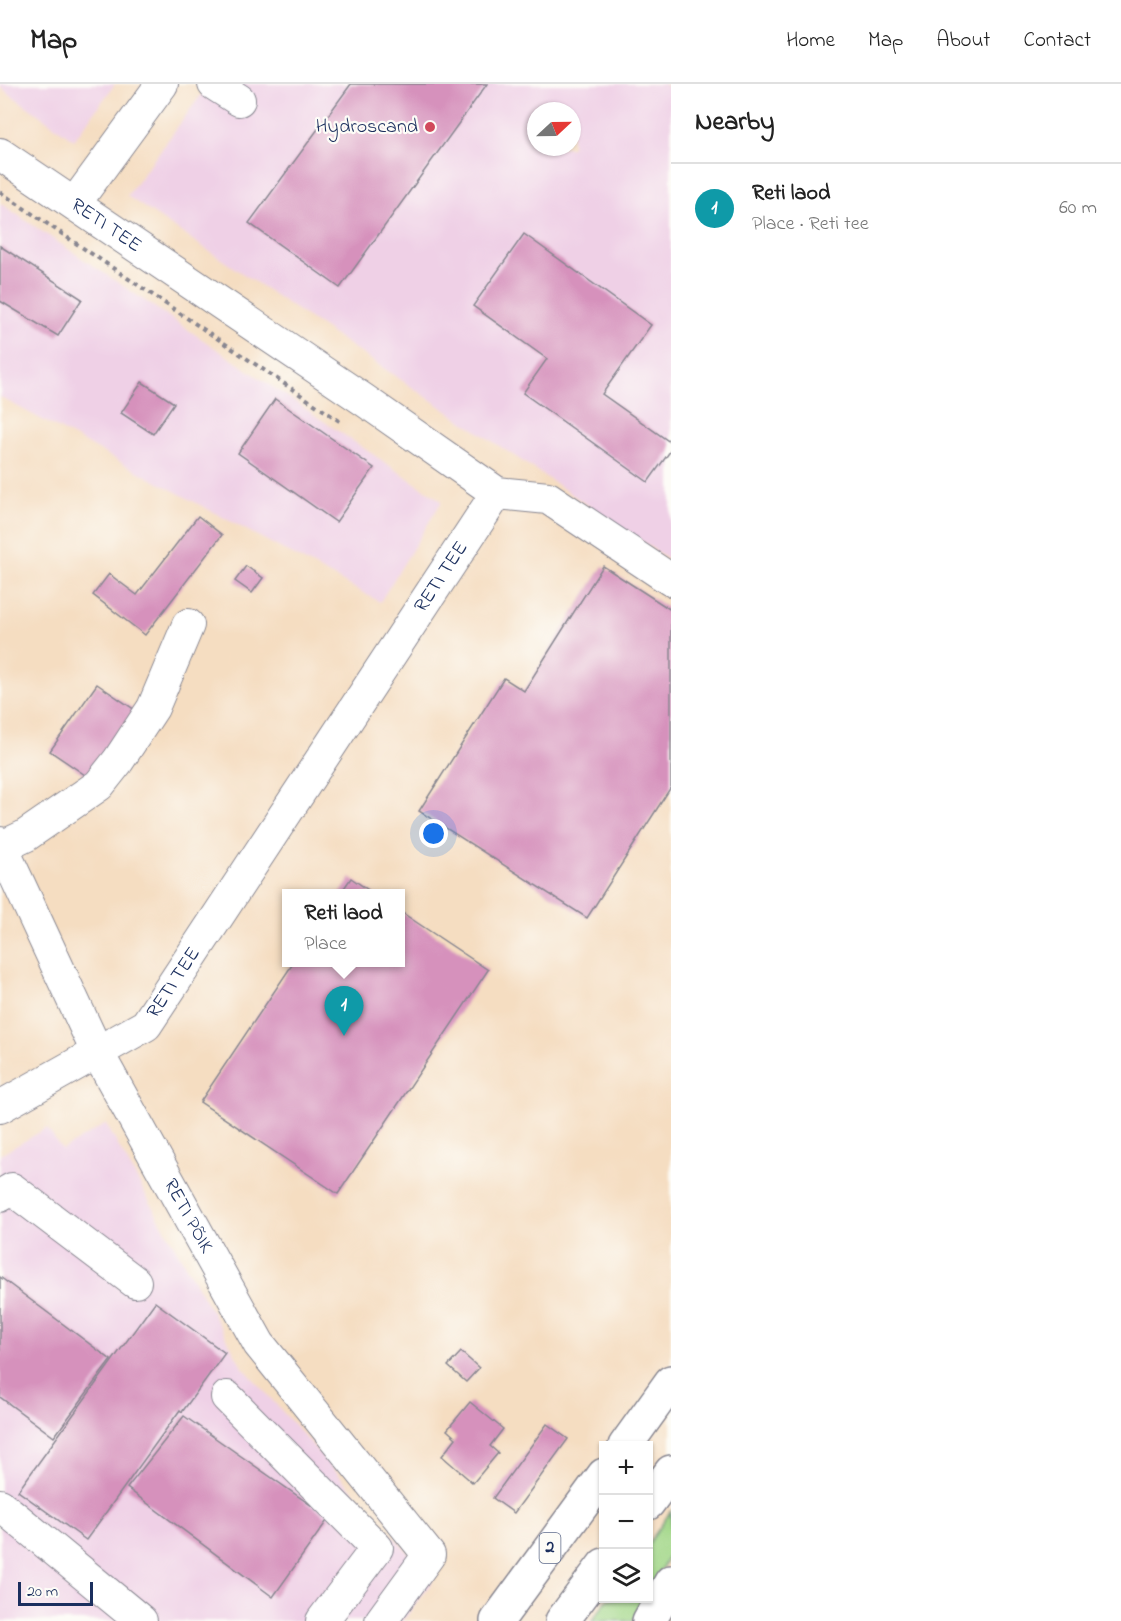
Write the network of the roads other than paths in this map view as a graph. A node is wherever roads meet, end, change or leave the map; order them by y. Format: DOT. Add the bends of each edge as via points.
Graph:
graph roads {
  1 [pos="162,84"];
  2 [pos="0,154"];
  3 [pos="75,203"];
  4 [pos="497,492"];
  5 [pos="671,580"];
  6 [pos="188,626"];
  7 [pos="1,845"];
  8 [pos="97,1052"];
  9 [pos="0,1107"];
  10 [pos="0,1196"];
  11 [pos="135,1282"];
  12 [pos="671,1382"];
  13 [pos="227,1397"];
  14 [pos="629,1441"];
  15 [pos="671,1472"];
  16 [pos="599,1481"];
  17 [pos="653,1496"];
  18 [pos="0,1505"];
  19 [pos="599,1570"];
  20 [pos="671,1582"];
  21 [pos="141,1621"];
  22 [pos="322,1621"];
  23 [pos="381,1621"];
  24 [pos="497,1621"];
  25 [pos="562,1621"];
  26 [pos="649,1621"];
  1 -- 3 [label="street"];
  2 -- 3 [label="street, RETI TEE"];
  3 -- 4 [label="street, RETI TEE"];
  4 -- 5 [label="street" via="548,498"];
  4 -- 8 [label="street, RETI TEE" via="146,1024"];
  6 -- 7 [label="street" via="153,708 99,785 25,836"];
  7 -- 8 [label="street, RETI PÕIK"];
  8 -- 9 [label="street, RETI TEE"];
  8 -- 23 [label="street, RETI PÕIK" via="259,1344 429,1555"];
  10 -- 11 [label="street" via="12,1189"];
  12 -- 14 [label="highway"];
  13 -- 22 [label="street" via="377,1548"];
  15 -- 17 [label="highway"];
  16 -- 24 [label="highway, 2"];
  18 -- 21 [label="street"];
  19 -- 25 [label="highway"];
  20 -- 26 [label="highway"];
}
